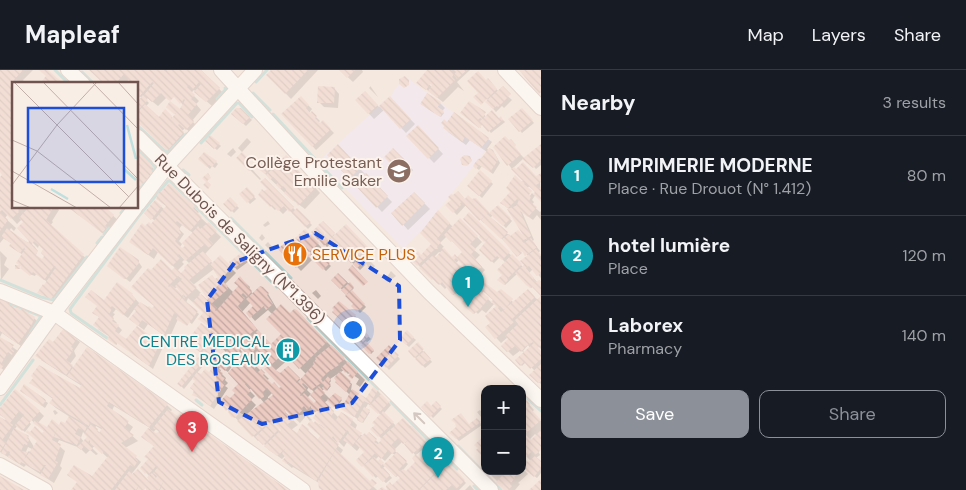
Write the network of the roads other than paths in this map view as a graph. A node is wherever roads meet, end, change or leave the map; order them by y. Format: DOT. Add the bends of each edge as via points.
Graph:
graph roads {
  1 [pos="68,70"];
  2 [pos="221,70"];
  3 [pos="255,70"];
  4 [pos="504,70"];
  5 [pos="80,82"];
  6 [pos="238,88"];
  7 [pos="541,108"];
  8 [pos="139,138"];
  9 [pos="167,166"];
  10 [pos="139,203"];
  11 [pos="134,209"];
  12 [pos="0,291"];
  13 [pos="54,314"];
  14 [pos="0,388"];
  15 [pos="541,400"];
  16 [pos="0,465"];
  17 [pos="45,490"];
  18 [pos="302,490"];
  19 [pos="491,490"];
  1 -- 5 [label="street"];
  2 -- 6 [label="street"];
  3 -- 6 [label="street"];
  4 -- 7 [label="street"];
  6 -- 9 [label="street"];
  6 -- 15 [label="street" via="429,292"];
  8 -- 9 [label="street, Rue Dubois de Saligny (N°1.396)"];
  9 -- 10 [label="street"];
  19 -- 9 [label="street, Rue Dubois de Saligny (N°1.396), one-way"];
  11 -- 13 [label="street"];
  12 -- 13 [label="street"];
  13 -- 14 [label="street"];
  13 -- 18 [label="street"];
  16 -- 17 [label="street"];
}
